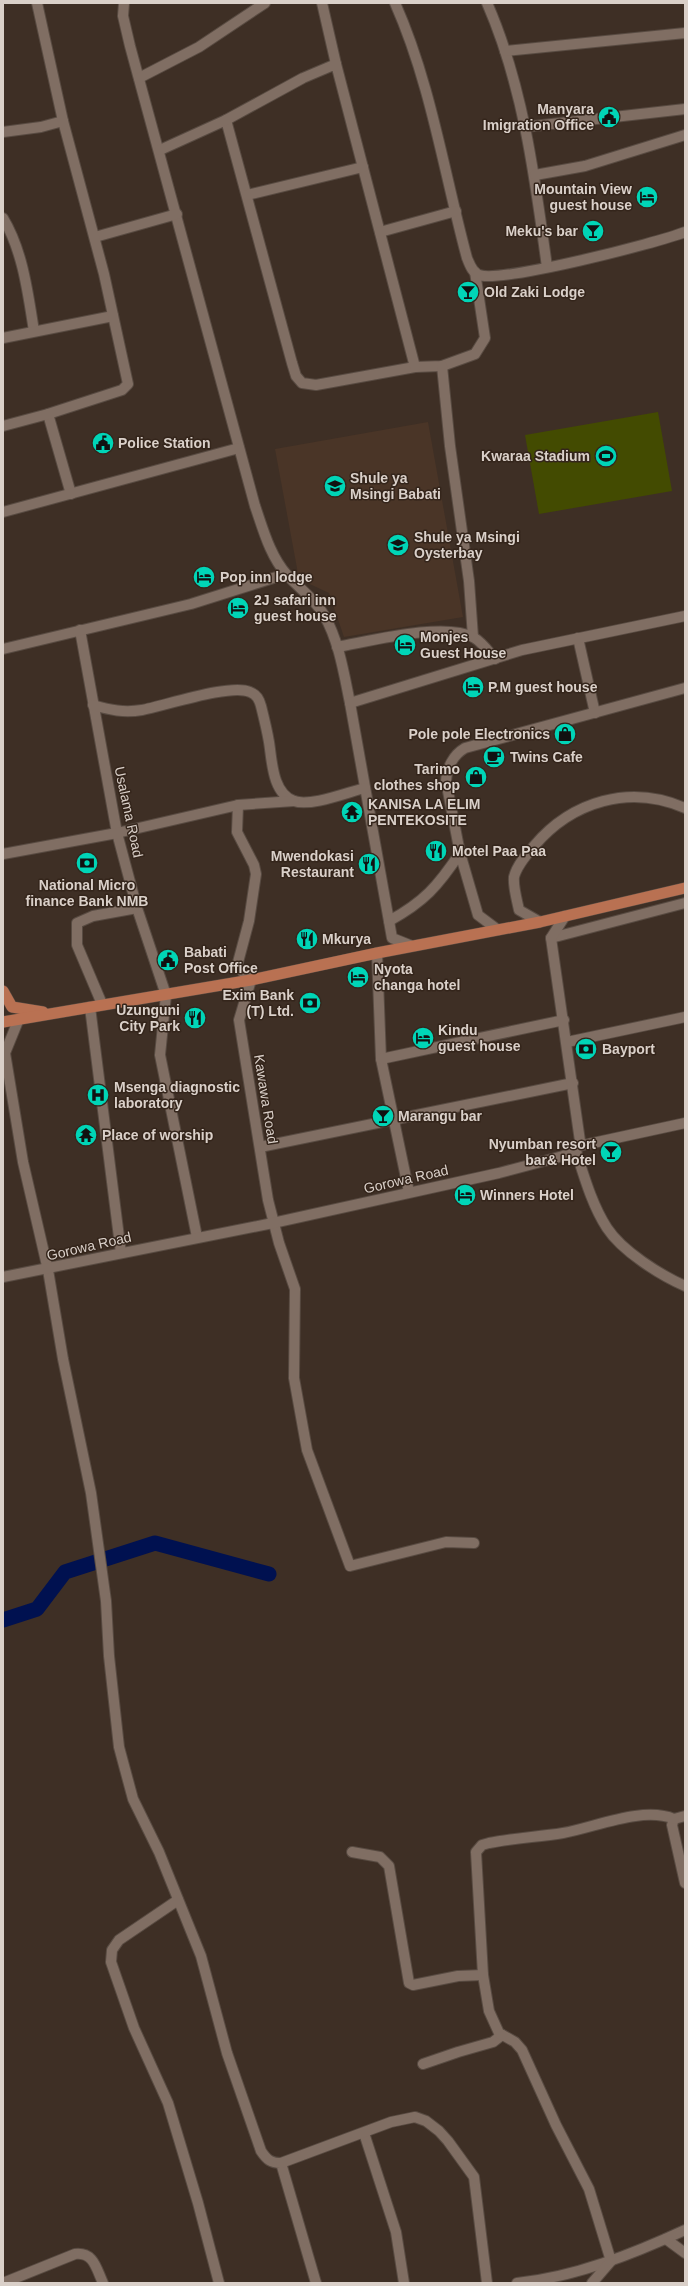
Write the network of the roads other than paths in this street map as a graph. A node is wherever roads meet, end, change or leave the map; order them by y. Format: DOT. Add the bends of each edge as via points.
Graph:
graph roads {
  1 [pos="37,3"];
  2 [pos="123,3"];
  3 [pos="265,3"];
  4 [pos="322,3"];
  5 [pos="396,3"];
  6 [pos="487,3"];
  7 [pos="685,32"];
  8 [pos="505,51"];
  9 [pos="336,64"];
  10 [pos="139,78"];
  11 [pos="685,109"];
  12 [pos="226,120"];
  13 [pos="63,121"];
  14 [pos="524,127"];
  15 [pos="3,132"];
  16 [pos="685,135"];
  17 [pos="160,150"];
  18 [pos="363,167"];
  19 [pos="534,175"];
  20 [pos="247,195"];
  21 [pos="456,211"];
  22 [pos="177,214"];
  23 [pos="3,218"];
  24 [pos="380,232"];
  25 [pos="685,232"];
  26 [pos="95,237"];
  27 [pos="547,266"];
  28 [pos="475,272"];
  29 [pos="113,316"];
  30 [pos="34,331"];
  31 [pos="3,338"];
  32 [pos="442,366"];
  33 [pos="415,367"];
  34 [pos="48,414"];
  35 [pos="3,426"];
  36 [pos="239,448"];
  37 [pos="71,494"];
  38 [pos="3,512"];
  39 [pos="286,574"];
  40 [pos="685,616"];
  41 [pos="80,630"];
  42 [pos="473,637"];
  43 [pos="578,638"];
  44 [pos="336,647"];
  45 [pos="3,649"];
  46 [pos="496,659"];
  47 [pos="685,688"];
  48 [pos="350,703"];
  49 [pos="93,705"];
  50 [pos="595,713"];
  51 [pos="365,788"];
  52 [pos="294,801"];
  53 [pos="238,805"];
  54 [pos="685,808"];
  55 [pos="117,833"];
  56 [pos="460,853"];
  57 [pos="3,854"];
  58 [pos="685,888"];
  59 [pos="685,903"];
  60 [pos="137,908"];
  61 [pos="565,916"];
  62 [pos="389,920"];
  63 [pos="540,922"];
  64 [pos="498,930"];
  65 [pos="551,938"];
  66 [pos="412,946"];
  67 [pos="377,953"];
  68 [pos="251,980"];
  69 [pos="3,991"];
  70 [pos="166,995"];
  71 [pos="102,1004"];
  72 [pos="3,1006"];
  73 [pos="90,1007"];
  74 [pos="50,1013"];
  75 [pos="685,1017"];
  76 [pos="564,1020"];
  77 [pos="10,1022"];
  78 [pos="567,1042"];
  79 [pos="381,1059"];
  80 [pos="573,1082"];
  81 [pos="393,1119"];
  82 [pos="685,1122"];
  83 [pos="260,1147"];
  84 [pos="578,1148"];
  85 [pos="409,1192"];
  86 [pos="273,1223"];
  87 [pos="197,1237"];
  88 [pos="121,1253"];
  89 [pos="48,1270"];
  90 [pos="3,1277"];
  91 [pos="685,1286"];
  92 [pos="474,1543"];
  93 [pos="685,1816"];
  94 [pos="674,1820"];
  95 [pos="352,1852"];
  96 [pos="685,1883"];
  97 [pos="178,1900"];
  98 [pos="483,1975"];
  99 [pos="502,2035"];
  100 [pos="423,2064"];
  101 [pos="364,2133"];
  102 [pos="281,2163"];
  103 [pos="685,2230"];
  104 [pos="666,2239"];
  105 [pos="685,2252"];
  106 [pos="611,2261"];
  107 [pos="3,2283"];
  108 [pos="103,2283"];
  109 [pos="219,2283"];
  110 [pos="316,2283"];
  111 [pos="404,2283"];
  112 [pos="487,2283"];
  113 [pos="517,2283"];
  114 [pos="592,2283"];
  1 -- 13 [label="street"];
  2 -- 10 [label="street" via="123,16"];
  3 -- 10 [label="street" via="198,47"];
  4 -- 9 [label="street"];
  5 -- 21 [label="street" via="413,48"];
  6 -- 8 [label="street"];
  7 -- 8 [label="street"];
  8 -- 14 [label="street"];
  9 -- 12 [label="street" via="303,78"];
  9 -- 18 [label="street"];
  10 -- 17 [label="street"];
  11 -- 14 [label="street"];
  12 -- 17 [label="street"];
  12 -- 20 [label="street"];
  13 -- 15 [label="street" via="42,127"];
  13 -- 26 [label="street"];
  14 -- 19 [label="street"];
  16 -- 19 [label="street" via="585,166"];
  17 -- 22 [label="street"];
  18 -- 20 [label="street"];
  18 -- 24 [label="street"];
  19 -- 27 [label="street"];
  20 -- 33 [label="street" via="292,363 296,376 302,383 316,385"];
  21 -- 24 [label="street"];
  21 -- 28 [label="street" via="467,258"];
  22 -- 26 [label="street"];
  22 -- 36 [label="street"];
  23 -- 30 [label="street" via="14,242 22,271"];
  24 -- 33 [label="street"];
  25 -- 27 [label="street" via="623,250"];
  26 -- 29 [label="street"];
  27 -- 28 [label="street" via="495,276 484,276"];
  28 -- 32 [label="street" via="484,338 475,354"];
  29 -- 30 [label="street"];
  29 -- 34 [label="street" via="127,387"];
  30 -- 31 [label="street"];
  32 -- 33 [label="street"];
  32 -- 42 [label="street" via="450,446 469,581"];
  34 -- 35 [label="street"];
  34 -- 37 [label="street"];
  36 -- 37 [label="street"];
  36 -- 39 [label="street" via="270,548"];
  37 -- 38 [label="street"];
  39 -- 41 [label="street" via="191,604"];
  39 -- 44 [label="street" via="316,604 330,627"];
  40 -- 43 [label="street"];
  41 -- 45 [label="street"];
  41 -- 49 [label="street, Usalama Road"];
  42 -- 44 [label="street" via="453,631 442,631"];
  42 -- 46 [label="street"];
  43 -- 46 [label="street" via="522,650"];
  43 -- 50 [label="street"];
  44 -- 48 [label="street"];
  46 -- 48 [label="street"];
  47 -- 50 [label="street"];
  48 -- 51 [label="street"];
  49 -- 52 [label="street" via="114,712 142,710 218,693 249,691 257,696 262,706 278,784"];
  49 -- 55 [label="street, Usalama Road"];
  50 -- 56 [label="street" via="525,730 465,748 456,754 447,772 446,781"];
  51 -- 52 [label="street" via="326,799"];
  51 -- 62 [label="street"];
  52 -- 53 [label="street"];
  53 -- 55 [label="street"];
  53 -- 68 [label="street" via="237,832 256,874 249,921 237,966"];
  54 -- 63 [label="street" via="658,800 611,798 594,802 567,816 541,837 523,860 514,877 519,910"];
  55 -- 57 [label="street"];
  55 -- 60 [label="street, Usalama Road"];
  56 -- 62 [label="street" via="447,874 429,894 410,909"];
  56 -- 64 [label="street" via="478,915"];
  58 -- 61 [label="highway"];
  59 -- 65 [label="street"];
  60 -- 70 [label="street, Usalama Road"];
  60 -- 71 [label="street" via="93,916 77,923 77,945"];
  61 -- 63 [label="highway"];
  61 -- 65 [label="street"];
  62 -- 66 [label="street" via="392,938"];
  63 -- 64 [label="highway"];
  64 -- 66 [label="highway"];
  65 -- 76 [label="street"];
  66 -- 67 [label="highway"];
  67 -- 68 [label="highway"];
  67 -- 79 [label="street"];
  68 -- 70 [label="highway"];
  68 -- 83 [label="street, Kawawa Road" via="239,1020"];
  69 -- 74 [label="highway" via="12,1007"];
  70 -- 71 [label="highway"];
  70 -- 87 [label="street" via="160,1055"];
  71 -- 73 [label="highway"];
  72 -- 77 [label="highway"];
  73 -- 74 [label="highway"];
  73 -- 88 [label="street"];
  74 -- 77 [label="highway"];
  75 -- 78 [label="street"];
  76 -- 78 [label="street"];
  76 -- 79 [label="street"];
  77 -- 89 [label="street" via="5,1053 23,1162"];
  78 -- 80 [label="street"];
  79 -- 81 [label="street"];
  80 -- 81 [label="street"];
  80 -- 84 [label="street"];
  81 -- 83 [label="street"];
  81 -- 85 [label="street"];
  82 -- 84 [label="street, Gorowa Road"];
  83 -- 86 [label="street, Kawawa Road"];
  84 -- 85 [label="street, Gorowa Road" via="563,1156 529,1165"];
  84 -- 91 [label="street" via="597,1207 614,1237 647,1264"];
  85 -- 86 [label="street, Gorowa Road"];
  86 -- 87 [label="street, Gorowa Road"];
  86 -- 92 [label="street, Kawawa Road" via="295,1289 293,1372 307,1450 347,1563 355,1566 446,1542"];
  87 -- 88 [label="street, Gorowa Road"];
  88 -- 89 [label="street, Gorowa Road"];
  89 -- 90 [label="street, Gorowa Road"];
  89 -- 97 [label="street" via="91,1493 106,1601 109,1656 120,1747 133,1799 156,1845"];
  93 -- 94 [label="street"];
  94 -- 96 [label="street" via="673,1838"];
  94 -- 98 [label="street" via="659,1815 646,1815 564,1833 489,1842 480,1847 476,1852"];
  95 -- 98 [label="street" via="380,1857 389,1866 407,1980 410,1984 458,1976"];
  97 -- 102 [label="street" via="201,1956 227,2053 261,2151 273,2163"];
  97 -- 109 [label="street" via="119,1940 112,1950 111,1962 134,2028 168,2102"];
  98 -- 99 [label="street" via="489,2011 495,2027"];
  99 -- 100 [label="street" via="493,2042"];
  99 -- 106 [label="street" via="518,2044 530,2065 556,2125 589,2189"];
  101 -- 102 [label="street"];
  101 -- 111 [label="street" via="396,2232"];
  101 -- 112 [label="street" via="391,2122 416,2117 434,2126 456,2150 474,2177"];
  102 -- 110 [label="street"];
  103 -- 104 [label="street"];
  104 -- 105 [label="street"];
  104 -- 106 [label="street"];
  106 -- 113 [label="street" via="540,2281"];
  106 -- 114 [label="street"];
  107 -- 108 [label="street" via="61,2259 84,2253 91,2258"];
}
